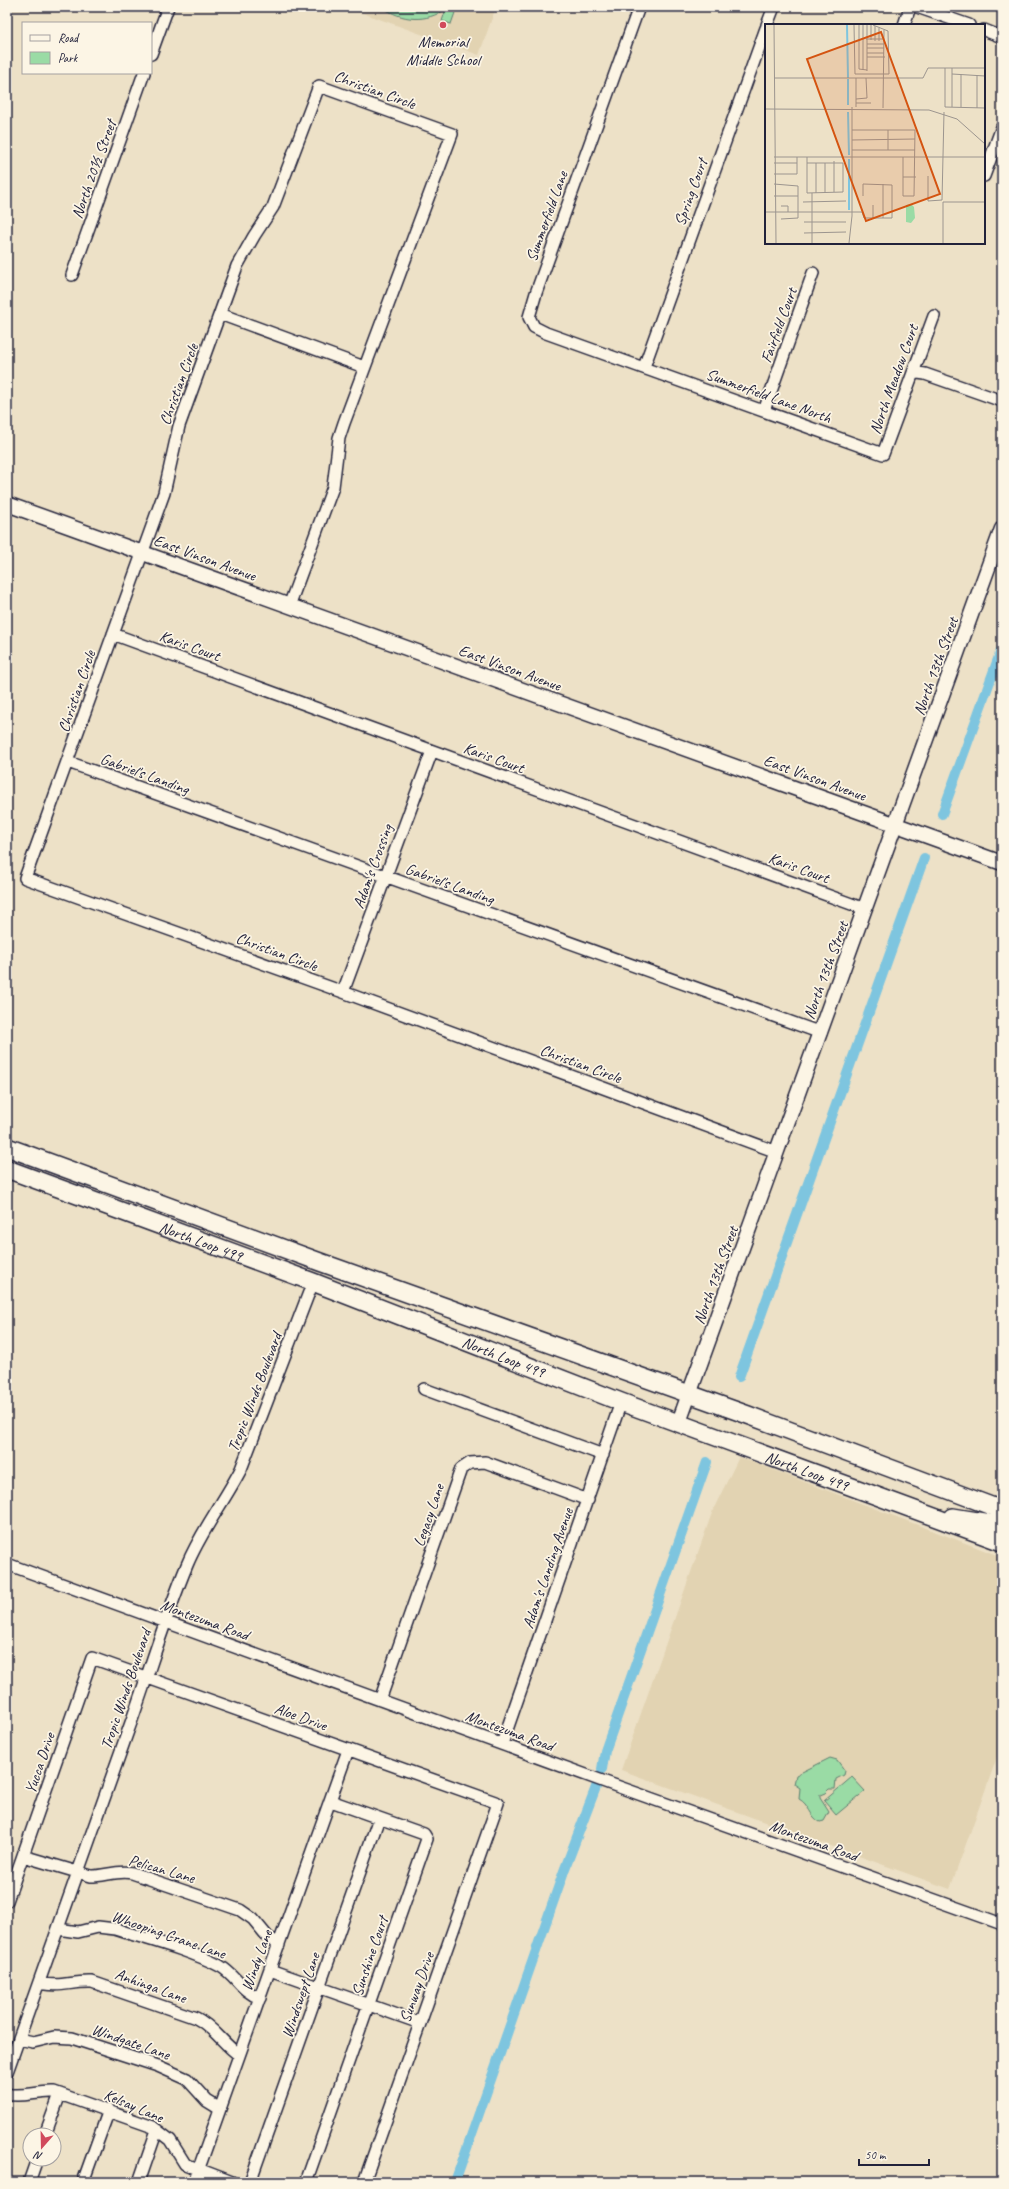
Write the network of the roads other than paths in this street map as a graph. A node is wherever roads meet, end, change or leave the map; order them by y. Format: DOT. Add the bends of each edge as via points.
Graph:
graph roads {
  1 [pos="168,7"];
  2 [pos="639,7"];
  3 [pos="774,7"];
  4 [pos="910,7"];
  5 [pos="917,7"];
  6 [pos="767,24"];
  7 [pos="904,24"];
  8 [pos="966,24"];
  9 [pos="985,30"];
  10 [pos="765,31"];
  11 [pos="1002,37"];
  12 [pos="152,51"];
  13 [pos="144,74"];
  14 [pos="1002,127"];
  15 [pos="985,173"];
  16 [pos="813,273"];
  17 [pos="72,276"];
  18 [pos="220,314"];
  19 [pos="934,316"];
  20 [pos="364,367"];
  21 [pos="644,367"];
  22 [pos="914,374"];
  23 [pos="1002,400"];
  24 [pos="764,411"];
  25 [pos="883,454"];
  26 [pos="7,504"];
  27 [pos="1002,529"];
  28 [pos="142,553"];
  29 [pos="289,606"];
  30 [pos="113,634"];
  31 [pos="432,751"];
  32 [pos="68,762"];
  33 [pos="896,824"];
  34 [pos="1002,863"];
  35 [pos="386,877"];
  36 [pos="865,908"];
  37 [pos="343,992"];
  38 [pos="821,1033"];
  39 [pos="7,1147"];
  40 [pos="777,1152"];
  41 [pos="7,1169"];
  42 [pos="313,1282"];
  43 [pos="464,1313"];
  44 [pos="424,1388"];
  45 [pos="689,1394"];
  46 [pos="621,1402"];
  47 [pos="679,1422"];
  48 [pos="604,1455"];
  49 [pos="588,1500"];
  50 [pos="1002,1510"];
  51 [pos="935,1517"];
  52 [pos="1002,1525"];
  53 [pos="1002,1542"];
  54 [pos="7,1564"];
  55 [pos="166,1622"];
  56 [pos="92,1658"];
  57 [pos="146,1678"];
  58 [pos="380,1700"];
  59 [pos="502,1744"];
  60 [pos="348,1750"];
  61 [pos="331,1801"];
  62 [pos="498,1803"];
  63 [pos="379,1818"];
  64 [pos="23,1856"];
  65 [pos="78,1872"];
  66 [pos="7,1901"];
  67 [pos="1002,1924"];
  68 [pos="58,1929"];
  69 [pos="279,1945"];
  70 [pos="270,1970"];
  71 [pos="39,1983"];
  72 [pos="319,1987"];
  73 [pos="260,1998"];
  74 [pos="369,2005"];
  75 [pos="420,2023"];
  76 [pos="19,2038"];
  77 [pos="239,2055"];
  78 [pos="7,2072"];
  79 [pos="7,2094"];
  80 [pos="60,2094"];
  81 [pos="220,2109"];
  82 [pos="109,2110"];
  83 [pos="48,2127"];
  84 [pos="157,2130"];
  85 [pos="34,2167"];
  86 [pos="198,2170"];
  87 [pos="28,2182"];
  88 [pos="83,2182"];
  89 [pos="139,2182"];
  90 [pos="194,2182"];
  91 [pos="232,2182"];
  92 [pos="250,2182"];
  93 [pos="306,2182"];
  94 [pos="364,2182"];
  1 -- 12 [label="street"];
  2 -- 21 [label="street, Summerfield Lane" via="529,317 534,327 540,330"];
  3 -- 6 [label="street"];
  4 -- 7 [label="street"];
  5 -- 8 [label="street"];
  9 -- 11 [label="street"];
  10 -- 21 [label="street, Spring Court"];
  13 -- 17 [label="street, North 20½ Street"];
  14 -- 15 [label="street"];
  16 -- 24 [label="street, Fairfield Court"];
  18 -- 20 [label="street"];
  18 -- 20 [label="street, Christian Circle" via="238,266 273,207 319,86 452,134"];
  18 -- 28 [label="street, Christian Circle" via="179,426 164,493"];
  19 -- 22 [label="street, North Meadow Court"];
  20 -- 29 [label="street" via="339,438 333,486"];
  21 -- 24 [label="street, Summerfield Lane North"];
  22 -- 23 [label="street" via="925,374"];
  22 -- 25 [label="street, North Meadow Court"];
  24 -- 25 [label="street, Summerfield Lane North"];
  26 -- 28 [label="street, East Vinson Avenue"];
  27 -- 33 [label="street, North 13th Street"];
  28 -- 29 [label="street, East Vinson Avenue"];
  28 -- 30 [label="street, Christian Circle"];
  29 -- 33 [label="street, East Vinson Avenue"];
  30 -- 31 [label="street, Karis Court"];
  30 -- 32 [label="street, Christian Circle"];
  31 -- 35 [label="street, Adam's Crossing"];
  31 -- 36 [label="street, Karis Court"];
  32 -- 35 [label="street, Gabriel's Landing"];
  32 -- 37 [label="street, Christian Circle" via="25,878"];
  33 -- 34 [label="street, East Vinson Avenue"];
  33 -- 36 [label="street, North 13th Street"];
  35 -- 37 [label="street, Adam's Crossing"];
  35 -- 38 [label="street, Gabriel's Landing"];
  36 -- 38 [label="street, North 13th Street"];
  37 -- 40 [label="street, Christian Circle"];
  38 -- 40 [label="street, North 13th Street"];
  39 -- 43 [label="main road, North Loop 499"];
  40 -- 45 [label="street, North 13th Street"];
  41 -- 42 [label="main road, North Loop 499"];
  42 -- 43 [label="main road" via="321,1275 412,1305"];
  42 -- 46 [label="main road, North Loop 499"];
  42 -- 55 [label="street, Tropic Winds Boulevard" via="242,1470 197,1543"];
  43 -- 45 [label="main road, North Loop 499"];
  44 -- 48 [label="street"];
  45 -- 47 [label="street, North 13th Street"];
  45 -- 50 [label="main road, North Loop 499"];
  46 -- 47 [label="main road, North Loop 499"];
  46 -- 48 [label="street, Adam's Landing Avenue"];
  47 -- 51 [label="main road, North Loop 499"];
  48 -- 49 [label="street, Adam's Landing Avenue"];
  49 -- 58 [label="street, Legacy Lane" via="485,1462 470,1463 460,1469"];
  49 -- 59 [label="street, Adam's Landing Avenue"];
  51 -- 52 [label="main road" via="957,1516"];
  51 -- 53 [label="main road, North Loop 499"];
  54 -- 55 [label="street, Montezuma Road"];
  55 -- 57 [label="street, Tropic Winds Boulevard"];
  55 -- 58 [label="street, Montezuma Road"];
  56 -- 57 [label="street, Aloe Drive"];
  56 -- 64 [label="street, Yucca Drive"];
  57 -- 60 [label="street, Aloe Drive"];
  57 -- 65 [label="street, Tropic Winds Boulevard"];
  58 -- 59 [label="street, Montezuma Road"];
  59 -- 67 [label="street, Montezuma Road"];
  60 -- 61 [label="street, Windy Lane"];
  60 -- 62 [label="street, Aloe Drive"];
  61 -- 63 [label="street, Sunshine Court"];
  61 -- 69 [label="street, Windy Lane"];
  62 -- 75 [label="street, Sunway Drive"];
  63 -- 72 [label="street, Windswept Lane"];
  63 -- 74 [label="street, Sunshine Court" via="424,1834 427,1839"];
  64 -- 65 [label="street, Pelican Lane"];
  64 -- 66 [label="street, Yucca Drive"];
  65 -- 68 [label="street, Tropic Winds Boulevard"];
  65 -- 69 [label="street, Pelican Lane" via="100,1876 132,1872 215,1901 247,1914"];
  68 -- 71 [label="street, Tropic Winds Boulevard"];
  68 -- 73 [label="street, Whooping Crane Lane" via="78,1932 98,1927 115,1928 218,1966 234,1976 247,1993"];
  69 -- 70 [label="street, Windy Lane"];
  70 -- 72 [label="street"];
  70 -- 73 [label="street, Windy Lane"];
  71 -- 76 [label="street, Tropic Winds Boulevard"];
  71 -- 77 [label="street, Anhinga Lane" via="58,1986 92,1982 196,2018 211,2027 229,2048"];
  72 -- 74 [label="street"];
  72 -- 92 [label="street, Windswept Lane"];
  73 -- 77 [label="street, Windy Lane"];
  74 -- 75 [label="street"];
  74 -- 93 [label="street, Sunshine Court"];
  75 -- 94 [label="street, Sunway Drive"];
  76 -- 78 [label="street, Tropic Winds Boulevard"];
  76 -- 81 [label="street, Windgate Lane" via="33,2042 54,2037 72,2038 158,2066 187,2079 208,2101"];
  77 -- 81 [label="street, Windy Lane"];
  79 -- 80 [label="street, Kelsay Lane" via="20,2096 44,2091"];
  80 -- 82 [label="street, Kelsay Lane"];
  80 -- 83 [label="street"];
  81 -- 86 [label="street, Windy Lane"];
  82 -- 84 [label="street, Kelsay Lane"];
  82 -- 88 [label="street"];
  84 -- 86 [label="street, Kelsay Lane" via="170,2140 184,2164"];
  84 -- 89 [label="street"];
  85 -- 87 [label="street"];
  86 -- 90 [label="street, Windy Lane"];
  86 -- 91 [label="street, Kelsay Lane"];
}
